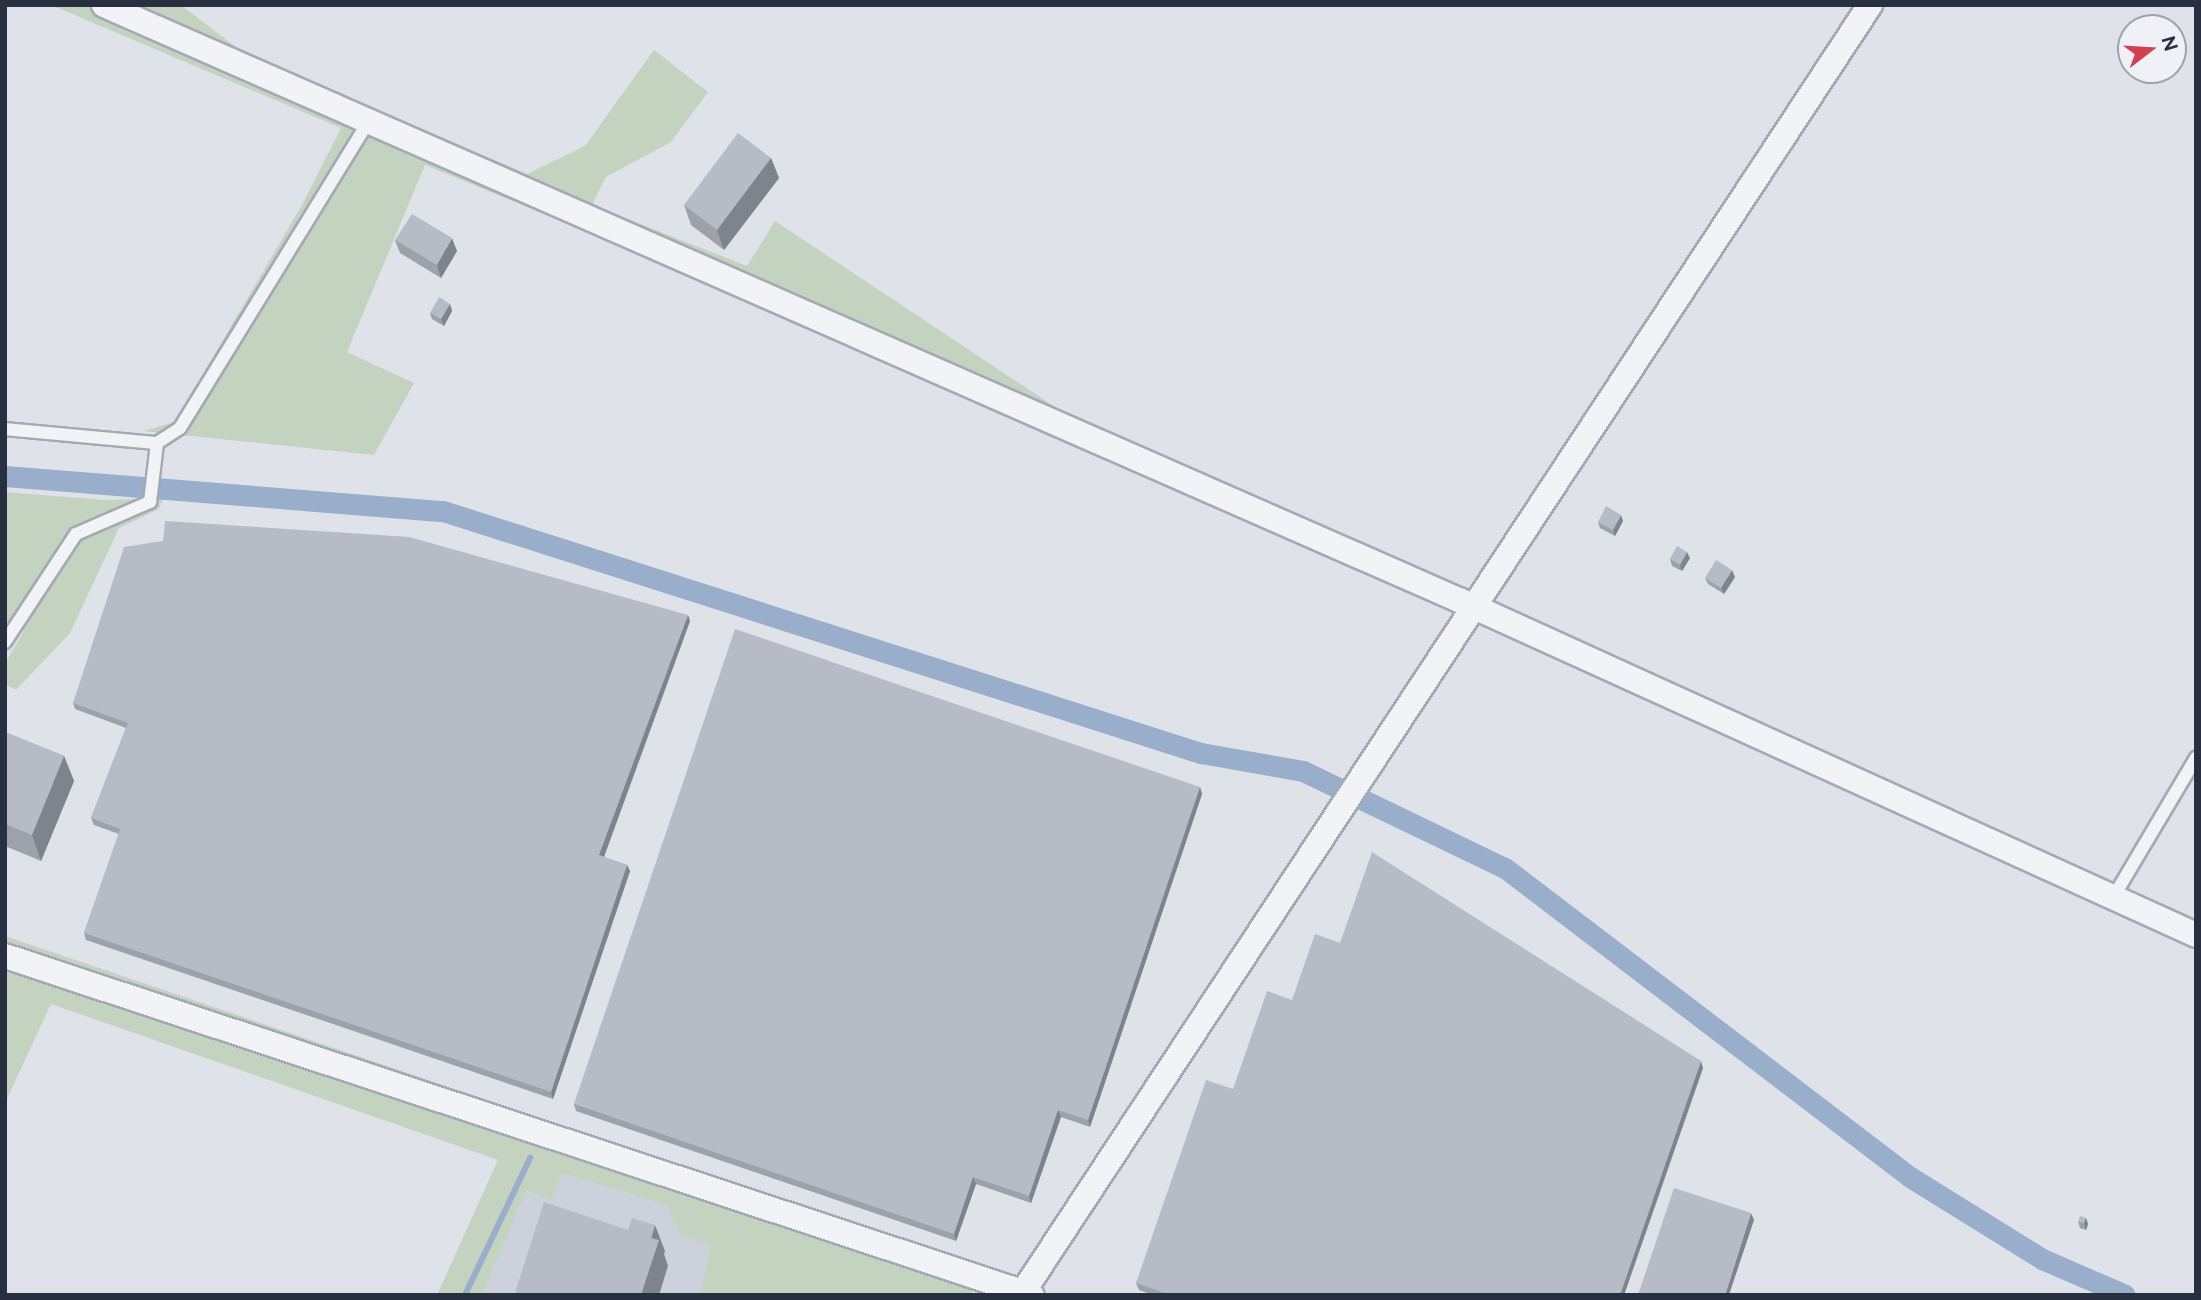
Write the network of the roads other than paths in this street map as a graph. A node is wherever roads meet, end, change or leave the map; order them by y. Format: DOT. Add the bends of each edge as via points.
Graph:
graph roads {
  1 [pos="104,5"];
  2 [pos="1870,5"];
  3 [pos="367,124"];
  4 [pos="5,429"];
  5 [pos="157,443"];
  6 [pos="1474,607"];
  7 [pos="5,642"];
  8 [pos="2196,758"];
  9 [pos="2114,897"];
  10 [pos="2196,934"];
  11 [pos="5,956"];
  12 [pos="1027,1293"];
  1 -- 3 [label="street"];
  2 -- 6 [label="street"];
  3 -- 5 [label="lane" via="180,428"];
  3 -- 6 [label="street" via="756,289"];
  4 -- 5 [label="lane"];
  5 -- 7 [label="lane" via="150,502 76,534"];
  6 -- 9 [label="street"];
  6 -- 12 [label="street"];
  8 -- 9 [label="lane"];
  9 -- 10 [label="street"];
  11 -- 12 [label="street"];
}
